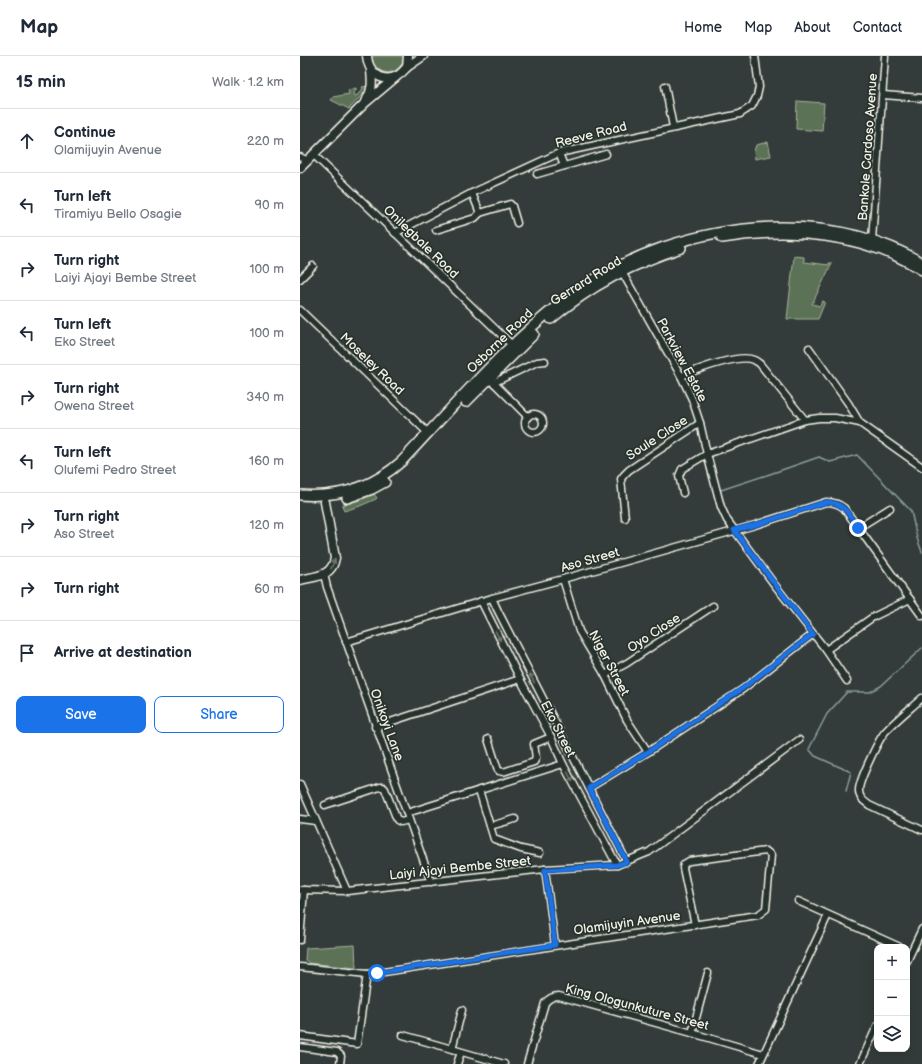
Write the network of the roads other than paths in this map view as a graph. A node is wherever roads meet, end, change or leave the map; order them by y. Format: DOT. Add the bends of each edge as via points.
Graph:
graph roads {
  1 [pos="367,56"];
  2 [pos="408,56"];
  3 [pos="423,56"];
  4 [pos="755,56"];
  5 [pos="885,56"];
  6 [pos="407,67"];
  7 [pos="371,70"];
  8 [pos="396,77"];
  9 [pos="665,86"];
  10 [pos="883,95"];
  11 [pos="922,98"];
  12 [pos="365,103"];
  13 [pos="673,127"];
  14 [pos="559,153"];
  15 [pos="606,154"];
  16 [pos="314,155"];
  17 [pos="304,159"];
  18 [pos="564,166"];
  19 [pos="300,168"];
  20 [pos="537,174"];
  21 [pos="472,193"];
  22 [pos="480,213"];
  23 [pos="516,223"];
  24 [pos="436,230"];
  25 [pos="395,233"];
  26 [pos="872,240"];
  27 [pos="922,263"];
  28 [pos="313,266"];
  29 [pos="922,270"];
  30 [pos="622,272"];
  31 [pos="300,279"];
  32 [pos="300,310"];
  33 [pos="512,345"];
  34 [pos="809,348"];
  35 [pos="545,361"];
  36 [pos="680,376"];
  37 [pos="491,381"];
  38 [pos="528,417"];
  39 [pos="805,420"];
  40 [pos="700,423"];
  41 [pos="860,423"];
  42 [pos="428,433"];
  43 [pos="707,454"];
  44 [pos="922,468"];
  45 [pos="683,493"];
  46 [pos="300,495"];
  47 [pos="326,499"];
  48 [pos="300,501"];
  49 [pos="890,508"];
  50 [pos="625,518"];
  51 [pos="858,528"];
  52 [pos="734,530"];
  53 [pos="324,574"];
  54 [pos="563,579"];
  55 [pos="300,580"];
  56 [pos="492,598"];
  57 [pos="910,599"];
  58 [pos="482,601"];
  59 [pos="713,606"];
  60 [pos="922,616"];
  61 [pos="813,634"];
  62 [pos="346,642"];
  63 [pos="826,650"];
  64 [pos="605,676"];
  65 [pos="520,679"];
  66 [pos="847,681"];
  67 [pos="922,698"];
  68 [pos="375,727"];
  69 [pos="551,737"];
  70 [pos="488,739"];
  71 [pos="799,740"];
  72 [pos="648,752"];
  73 [pos="563,764"];
  74 [pos="300,784"];
  75 [pos="589,788"];
  76 [pos="479,790"];
  77 [pos="325,805"];
  78 [pos="407,813"];
  79 [pos="300,819"];
  80 [pos="515,819"];
  81 [pos="409,820"];
  82 [pos="316,821"];
  83 [pos="490,826"];
  84 [pos="922,830"];
  85 [pos="540,853"];
  86 [pos="627,862"];
  87 [pos="617,865"];
  88 [pos="545,870"];
  89 [pos="431,882"];
  90 [pos="302,890"];
  91 [pos="347,891"];
  92 [pos="798,901"];
  93 [pos="828,915"];
  94 [pos="695,925"];
  95 [pos="922,929"];
  96 [pos="300,940"];
  97 [pos="893,944"];
  98 [pos="555,945"];
  99 [pos="910,949"];
  100 [pos="300,967"];
  101 [pos="708,973"];
  102 [pos="367,974"];
  103 [pos="462,1010"];
  104 [pos="692,1033"];
  105 [pos="874,1033"];
  106 [pos="403,1035"];
  107 [pos="300,1036"];
  108 [pos="300,1047"];
  109 [pos="452,1049"];
  110 [pos="461,1052"];
  111 [pos="763,1054"];
  112 [pos="340,1064"];
  113 [pos="457,1064"];
  114 [pos="504,1064"];
  115 [pos="527,1064"];
  116 [pos="759,1064"];
  117 [pos="860,1064"];
  1 -- 7 [label="street"];
  2 -- 6 [label="street"];
  3 -- 6 [label="street"];
  4 -- 13 [label="street, Reeve Road" via="759,86 758,96 752,106 732,116"];
  5 -- 10 [label="street, Bankole Cardoso Avenue"];
  6 -- 8 [label="street"];
  7 -- 8 [label="street" via="382,78"];
  7 -- 12 [label="street" via="372,88"];
  8 -- 12 [label="street"];
  9 -- 13 [label="street"];
  10 -- 11 [label="street"];
  10 -- 26 [label="street, Bankole Cardoso Avenue"];
  12 -- 16 [label="street"];
  13 -- 14 [label="street, Reeve Road"];
  14 -- 18 [label="street"];
  14 -- 21 [label="street, Reeve Road"];
  15 -- 18 [label="street"];
  16 -- 17 [label="street"];
  16 -- 25 [label="street, Onilegbale Road"];
  17 -- 19 [label="street"];
  18 -- 20 [label="street"];
  21 -- 22 [label="street"];
  21 -- 25 [label="street, Reeve Road"];
  22 -- 23 [label="street" via="510,204"];
  22 -- 24 [label="street" via="475,218"];
  25 -- 33 [label="street, Onilegbale Road"];
  26 -- 27 [label="main road, Osborne Road"];
  26 -- 33 [label="main road, Osborne Road" via="821,229 788,227 741,229 688,240 635,259 598,278 557,305"];
  28 -- 31 [label="street"];
  29 -- 30 [label="main road, Gerrard Road" via="888,253 854,241 774,233 724,238 690,246"];
  30 -- 36 [label="street, Parkview Estate"];
  30 -- 37 [label="main road, Gerrard Road" via="561,310 519,348"];
  32 -- 42 [label="street, Moseley Road"];
  33 -- 42 [label="main road, Osborne Road"];
  34 -- 41 [label="street"];
  35 -- 37 [label="street"];
  36 -- 39 [label="street" via="737,359 754,360"];
  36 -- 40 [label="street, Parkview Estate" via="692,399"];
  37 -- 38 [label="street"];
  37 -- 47 [label="main road, Gerrard Road" via="391,478 360,494 344,499"];
  39 -- 41 [label="street" via="835,418"];
  39 -- 43 [label="street"];
  40 -- 43 [label="street, Parkview Estate"];
  40 -- 50 [label="street, Soule Close" via="624,474 621,479"];
  41 -- 44 [label="street"];
  42 -- 47 [label="main road, Osborne Road" via="392,470 368,484"];
  43 -- 45 [label="street" via="682,469 679,476"];
  43 -- 52 [label="street, Parkview Estate" via="721,508"];
  46 -- 47 [label="main road"];
  47 -- 48 [label="main road"];
  53 -- 47 [label="street, one-way" via="330,570 336,558"];
  49 -- 51 [label="street"];
  51 -- 52 [label="street, Aso Street" via="844,508 839,504 826,502"];
  51 -- 57 [label="street"];
  52 -- 54 [label="street, Aso Street"];
  52 -- 61 [label="street, Parkview Estate"];
  53 -- 55 [label="street"];
  53 -- 62 [label="street, Onikoyi Lane"];
  54 -- 56 [label="street, Aso Street"];
  54 -- 64 [label="street, Niger Street" via="579,631"];
  56 -- 58 [label="street, Aso Street"];
  75 -- 56 [label="street, Eko Street, one-way"];
  57 -- 60 [label="street"];
  57 -- 63 [label="street" via="873,616"];
  58 -- 62 [label="street, Aso Street"];
  58 -- 65 [label="street, Eko Street, one-way"];
  59 -- 64 [label="street, Oyo Close"];
  61 -- 63 [label="street, Parkview Estate"];
  61 -- 72 [label="street" via="743,688"];
  62 -- 68 [label="street, Onikoyi Lane"];
  63 -- 66 [label="street, Parkview Estate"];
  64 -- 72 [label="street, Niger Street" via="627,720"];
  65 -- 68 [label="street"];
  65 -- 69 [label="street, Eko Street"];
  67 -- 84 [label="street" via="884,733 858,786 862,800 869,805"];
  68 -- 78 [label="street, Onikoyi Lane"];
  69 -- 70 [label="street" via="534,744 534,762 503,772 498,770"];
  69 -- 73 [label="street, Eko Street"];
  71 -- 86 [label="street, Laiyi Ajayi Bembe Street" via="649,852"];
  72 -- 75 [label="street"];
  73 -- 76 [label="street"];
  73 -- 87 [label="street, Eko Street, one-way"];
  74 -- 82 [label="street"];
  75 -- 86 [label="street, Eko Street"];
  76 -- 78 [label="street"];
  76 -- 83 [label="street"];
  77 -- 81 [label="street" via="383,787 397,820"];
  78 -- 81 [label="street, Onikoyi Lane"];
  79 -- 82 [label="street"];
  80 -- 83 [label="street"];
  81 -- 89 [label="street, Onikoyi Lane"];
  82 -- 91 [label="street"];
  83 -- 85 [label="street" via="496,841"];
  86 -- 87 [label="street, Laiyi Ajayi Bembe Street"];
  87 -- 88 [label="street, Laiyi Ajayi Bembe Street"];
  88 -- 89 [label="street, Laiyi Ajayi Bembe Street"];
  88 -- 98 [label="street"];
  89 -- 91 [label="street, Laiyi Ajayi Bembe Street"];
  90 -- 91 [label="street, Laiyi Ajayi Bembe Street"];
  90 -- 96 [label="street"];
  92 -- 93 [label="street"];
  93 -- 97 [label="street"];
  93 -- 111 [label="street"];
  94 -- 94 [label="street, Olamijuyin Avenue" via="762,913 766,909 771,855 769,852 728,855 684,864"];
  94 -- 98 [label="street, Olamijuyin Avenue"];
  95 -- 99 [label="street"];
  98 -- 102 [label="street, Olamijuyin Avenue"];
  100 -- 102 [label="street, Olamijuyin Avenue"];
  101 -- 104 [label="street"];
  102 -- 107 [label="street" via="356,1044"];
  103 -- 109 [label="street"];
  104 -- 111 [label="street, King Ologunkuture Street"];
  104 -- 115 [label="street, King Ologunkuture Street" via="554,996 545,1003"];
  105 -- 117 [label="street"];
  106 -- 109 [label="street"];
  108 -- 112 [label="street" via="337,1052 342,1056"];
  109 -- 110 [label="street"];
  110 -- 113 [label="street"];
  110 -- 114 [label="street" via="478,1059"];
  111 -- 116 [label="street"];
}
